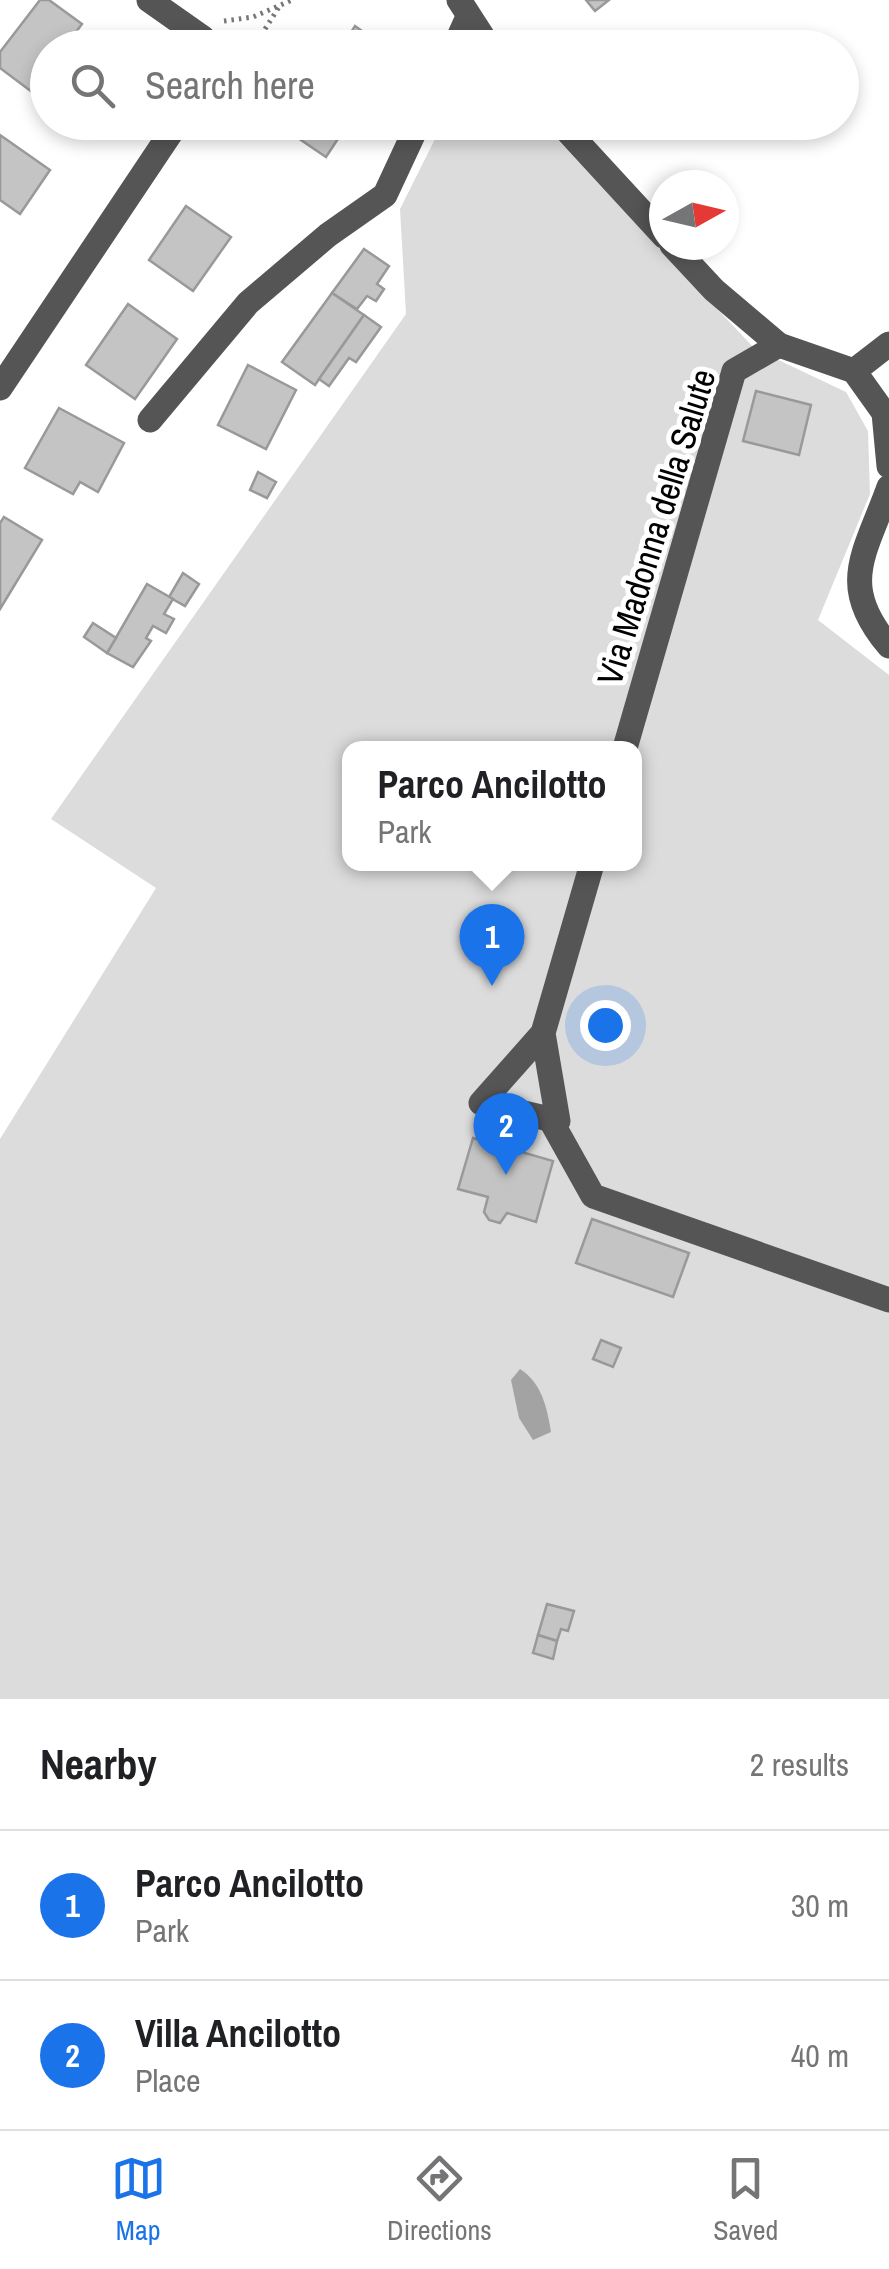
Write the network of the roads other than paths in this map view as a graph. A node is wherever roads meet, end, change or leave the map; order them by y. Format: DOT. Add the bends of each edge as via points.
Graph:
graph roads {
  1 [pos="149,0"];
  2 [pos="463,9"];
  3 [pos="189,30"];
  4 [pos="478,30"];
  5 [pos="166,140"];
  6 [pos="411,140"];
  7 [pos="576,140"];
  8 [pos="649,220"];
  9 [pos="686,260"];
  10 [pos="889,344"];
  11 [pos="779,345"];
  12 [pos="854,371"];
  13 [pos="0,388"];
  14 [pos="150,420"];
  15 [pos="889,466"];
  16 [pos="889,487"];
  17 [pos="889,646"];
  18 [pos="627,741"];
  19 [pos="590,871"];
  20 [pos="543,1033"];
  21 [pos="550,1119"];
  22 [pos="889,1300"];
  1 -- 3 [label="street"];
  2 -- 4 [label="street"];
  5 -- 13 [label="street"];
  6 -- 14 [label="street" via="386,195 248,303"];
  7 -- 8 [label="street"];
  9 -- 11 [label="street"];
  10 -- 12 [label="street"];
  11 -- 12 [label="street"];
  11 -- 18 [label="street, Via Madonna della Salute" via="734,371"];
  12 -- 15 [label="street" via="884,413"];
  16 -- 17 [label="street" via="856,582 868,620"];
  19 -- 20 [label="street"];
  20 -- 21 [label="street" via="558,1121"];
  20 -- 21 [label="street" via="481,1103"];
  21 -- 22 [label="street" via="593,1196"];
}
